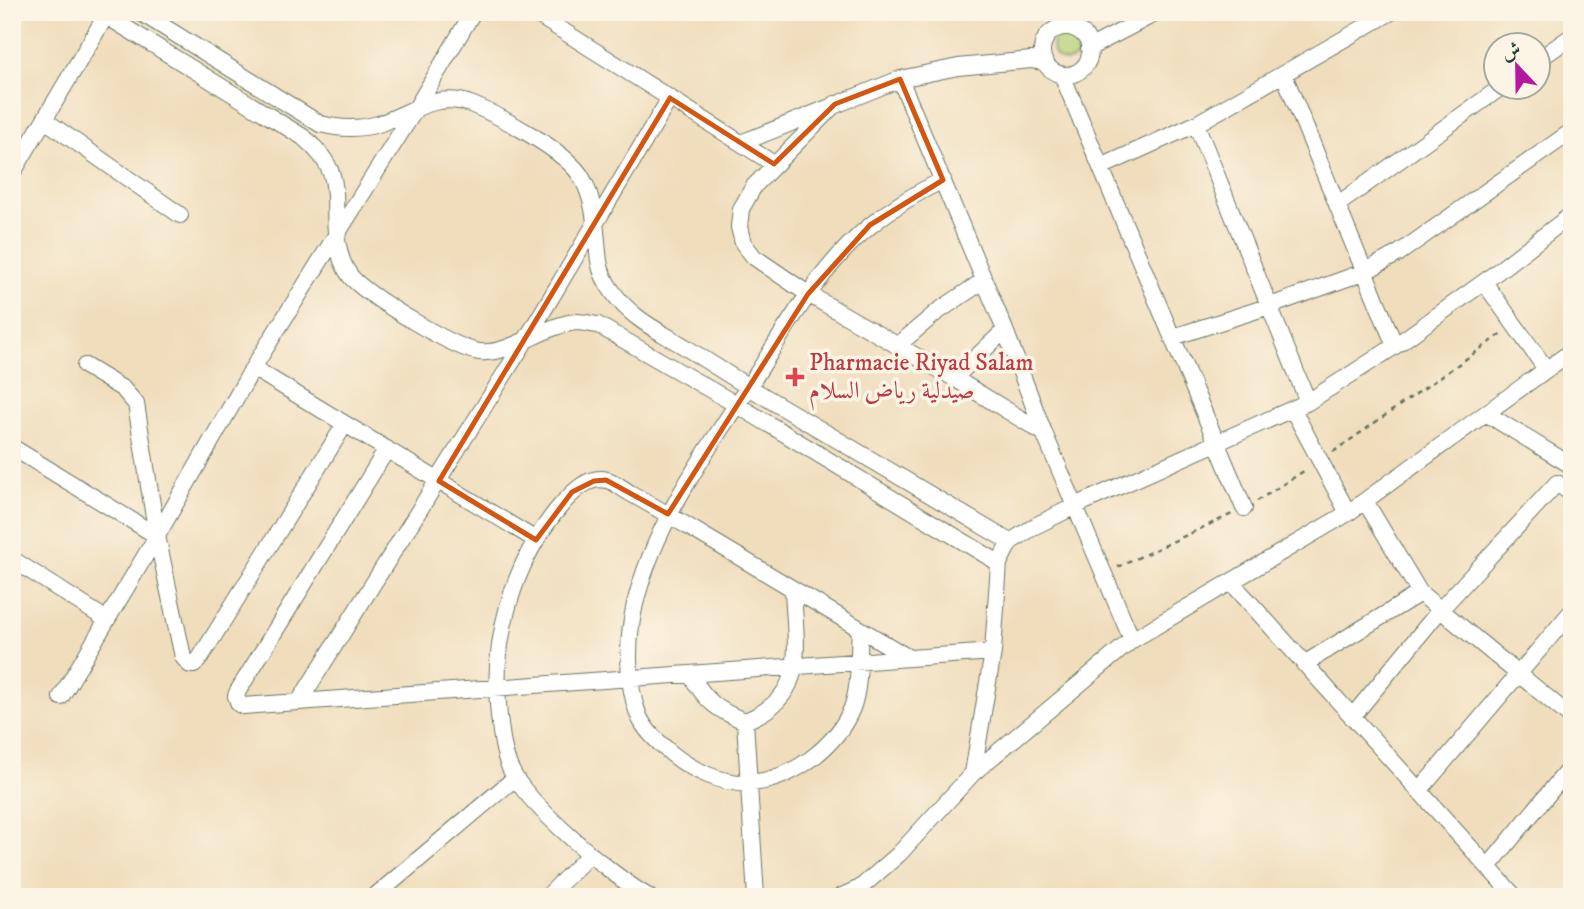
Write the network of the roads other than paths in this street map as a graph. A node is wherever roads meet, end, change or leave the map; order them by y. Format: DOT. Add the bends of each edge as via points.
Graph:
graph roads {
  1 [pos="140,12"];
  2 [pos="473,12"];
  3 [pos="533,12"];
  4 [pos="1158,12"];
  5 [pos="1391,12"];
  6 [pos="105,13"];
  7 [pos="1061,20"];
  8 [pos="1572,36"];
  9 [pos="1089,48"];
  10 [pos="1552,50"];
  11 [pos="1044,62"];
  12 [pos="1062,75"];
  13 [pos="1284,75"];
  14 [pos="900,79"];
  15 [pos="670,98"];
  16 [pos="1482,101"];
  17 [pos="835,104"];
  18 [pos="418,105"];
  19 [pos="46,121"];
  20 [pos="1196,124"];
  21 [pos="1572,131"];
  22 [pos="741,143"];
  23 [pos="774,164"];
  24 [pos="1101,167"];
  25 [pos="12,174"];
  26 [pos="943,180"];
  27 [pos="1337,205"];
  28 [pos="1572,214"];
  29 [pos="180,215"];
  30 [pos="597,223"];
  31 [pos="336,233"];
  32 [pos="1364,272"];
  33 [pos="983,281"];
  34 [pos="1484,282"];
  35 [pos="808,294"];
  36 [pos="1270,306"];
  37 [pos="1004,330"];
  38 [pos="1172,337"];
  39 [pos="527,338"];
  40 [pos="897,346"];
  41 [pos="1395,346"];
  42 [pos="1572,351"];
  43 [pos="85,366"];
  44 [pos="253,368"];
  45 [pos="1546,369"];
  46 [pos="954,378"];
  47 [pos="748,387"];
  48 [pos="1308,402"];
  49 [pos="737,405"];
  50 [pos="1293,410"];
  51 [pos="1487,414"];
  52 [pos="345,424"];
  53 [pos="1044,433"];
  54 [pos="1216,442"];
  55 [pos="12,447"];
  56 [pos="387,449"];
  57 [pos="1572,466"];
  58 [pos="439,481"];
  59 [pos="1572,494"];
  60 [pos="1365,501"];
  61 [pos="1075,506"];
  62 [pos="1244,508"];
  63 [pos="1348,513"];
  64 [pos="668,514"];
  65 [pos="157,536"];
  66 [pos="536,540"];
  67 [pos="1010,542"];
  68 [pos="12,559"];
  69 [pos="999,564"];
  70 [pos="1232,583"];
  71 [pos="793,589"];
  72 [pos="1420,593"];
  73 [pos="1440,610"];
  74 [pos="1572,611"];
  75 [pos="107,620"];
  76 [pos="860,629"];
  77 [pos="1132,640"];
  78 [pos="993,652"];
  79 [pos="909,658"];
  80 [pos="858,662"];
  81 [pos="1304,664"];
  82 [pos="796,666"];
  83 [pos="690,674"];
  84 [pos="1518,674"];
  85 [pos="630,678"];
  86 [pos="496,688"];
  87 [pos="61,697"];
  88 [pos="299,702"];
  89 [pos="1352,717"];
  90 [pos="1572,718"];
  91 [pos="745,721"];
  92 [pos="1572,765"];
  93 [pos="973,772"];
  94 [pos="515,778"];
  95 [pos="748,784"];
  96 [pos="1419,791"];
  97 [pos="590,854"];
  98 [pos="1488,867"];
  99 [pos="374,897"];
  100 [pos="547,897"];
  101 [pos="649,897"];
  102 [pos="756,897"];
  103 [pos="840,897"];
  104 [pos="1515,897"];
  1 -- 18 [label="street" via="320,124 363,127 398,117"];
  2 -- 18 [label="street"];
  3 -- 15 [label="street"];
  4 -- 9 [label="street"];
  5 -- 13 [label="street"];
  6 -- 19 [label="street"];
  6 -- 31 [label="street" via="318,149 334,177"];
  7 -- 9 [label="street" via="1083,35"];
  7 -- 11 [label="street" via="1046,37"];
  8 -- 10 [label="street"];
  9 -- 12 [label="street" via="1083,68"];
  11 -- 12 [label="street"];
  11 -- 14 [label="street" via="958,67"];
  12 -- 24 [label="street"];
  13 -- 20 [label="street"];
  13 -- 27 [label="street"];
  14 -- 17 [label="street"];
  14 -- 26 [label="street"];
  15 -- 22 [label="street"];
  15 -- 30 [label="street"];
  16 -- 27 [label="street"];
  17 -- 22 [label="street"];
  17 -- 23 [label="street"];
  18 -- 30 [label="street" via="437,101 471,104 528,132 581,176"];
  18 -- 31 [label="street"];
  19 -- 25 [label="street"];
  19 -- 29 [label="street"];
  20 -- 24 [label="street"];
  20 -- 36 [label="street"];
  21 -- 32 [label="street" via="1399,253"];
  22 -- 23 [label="street"];
  23 -- 35 [label="street" via="741,209 743,243 754,257"];
  24 -- 38 [label="street"];
  26 -- 33 [label="street"];
  26 -- 35 [label="street" via="870,225"];
  27 -- 32 [label="street"];
  28 -- 34 [label="street"];
  30 -- 39 [label="street"];
  30 -- 47 [label="street" via="599,263 620,301 637,317"];
  31 -- 39 [label="street" via="340,255 355,281 444,338 480,352"];
  31 -- 44 [label="street"];
  32 -- 36 [label="street"];
  32 -- 41 [label="street"];
  33 -- 37 [label="street"];
  33 -- 40 [label="street"];
  34 -- 41 [label="street"];
  34 -- 45 [label="street"];
  35 -- 40 [label="street"];
  35 -- 47 [label="street"];
  36 -- 38 [label="street"];
  36 -- 48 [label="street"];
  37 -- 46 [label="street"];
  37 -- 53 [label="street"];
  38 -- 54 [label="street"];
  39 -- 49 [label="street" via="560,325 598,325"];
  39 -- 58 [label="street"];
  40 -- 46 [label="street"];
  41 -- 48 [label="street"];
  42 -- 45 [label="street"];
  43 -- 65 [label="street" via="116,383 136,404"];
  44 -- 52 [label="street"];
  44 -- 65 [label="street"];
  45 -- 51 [label="street"];
  46 -- 53 [label="street"];
  47 -- 49 [label="street"];
  47 -- 67 [label="street"];
  48 -- 50 [label="street"];
  49 -- 64 [label="street"];
  49 -- 69 [label="street"];
  50 -- 54 [label="street"];
  50 -- 63 [label="street"];
  51 -- 57 [label="street"];
  51 -- 60 [label="street"];
  52 -- 56 [label="street"];
  52 -- 65 [label="street" via="192,665 183,657"];
  53 -- 61 [label="street"];
  54 -- 61 [label="street"];
  54 -- 62 [label="street"];
  55 -- 65 [label="street"];
  56 -- 58 [label="street"];
  56 -- 88 [label="street" via="236,696 243,706"];
  58 -- 66 [label="street"];
  58 -- 88 [label="street"];
  59 -- 73 [label="street" via="1557,483"];
  60 -- 63 [label="street"];
  60 -- 72 [label="street"];
  61 -- 67 [label="street"];
  61 -- 77 [label="street"];
  63 -- 70 [label="street"];
  64 -- 66 [label="street" via="606,480 594,481 572,492"];
  64 -- 71 [label="street"];
  64 -- 85 [label="street" via="632,616"];
  65 -- 75 [label="street"];
  66 -- 86 [label="street" via="505,618"];
  67 -- 69 [label="street"];
  68 -- 75 [label="street"];
  69 -- 78 [label="street"];
  70 -- 77 [label="street"];
  70 -- 81 [label="street"];
  71 -- 76 [label="street"];
  71 -- 82 [label="street"];
  72 -- 73 [label="street"];
  72 -- 81 [label="street"];
  73 -- 84 [label="street"];
  73 -- 89 [label="street"];
  74 -- 84 [label="street"];
  75 -- 87 [label="street"];
  76 -- 79 [label="street"];
  76 -- 80 [label="street"];
  77 -- 93 [label="street"];
  78 -- 79 [label="street"];
  78 -- 93 [label="street"];
  79 -- 80 [label="street"];
  80 -- 82 [label="street"];
  80 -- 95 [label="street" via="852,709 834,738 791,771"];
  81 -- 89 [label="street"];
  82 -- 83 [label="street"];
  82 -- 91 [label="street" via="782,698"];
  83 -- 85 [label="street"];
  83 -- 91 [label="street" via="717,709"];
  84 -- 90 [label="street"];
  84 -- 96 [label="street"];
  85 -- 86 [label="street"];
  85 -- 95 [label="street" via="644,726 667,750 698,771"];
  86 -- 88 [label="street"];
  86 -- 94 [label="street" via="506,757"];
  89 -- 96 [label="street"];
  91 -- 95 [label="street"];
  92 -- 98 [label="street"];
  93 -- 103 [label="street" via="899,855 860,888"];
  94 -- 97 [label="street"];
  94 -- 99 [label="street"];
  95 -- 102 [label="street"];
  96 -- 98 [label="street"];
  97 -- 100 [label="street"];
  97 -- 101 [label="street"];
  98 -- 104 [label="street"];
}
